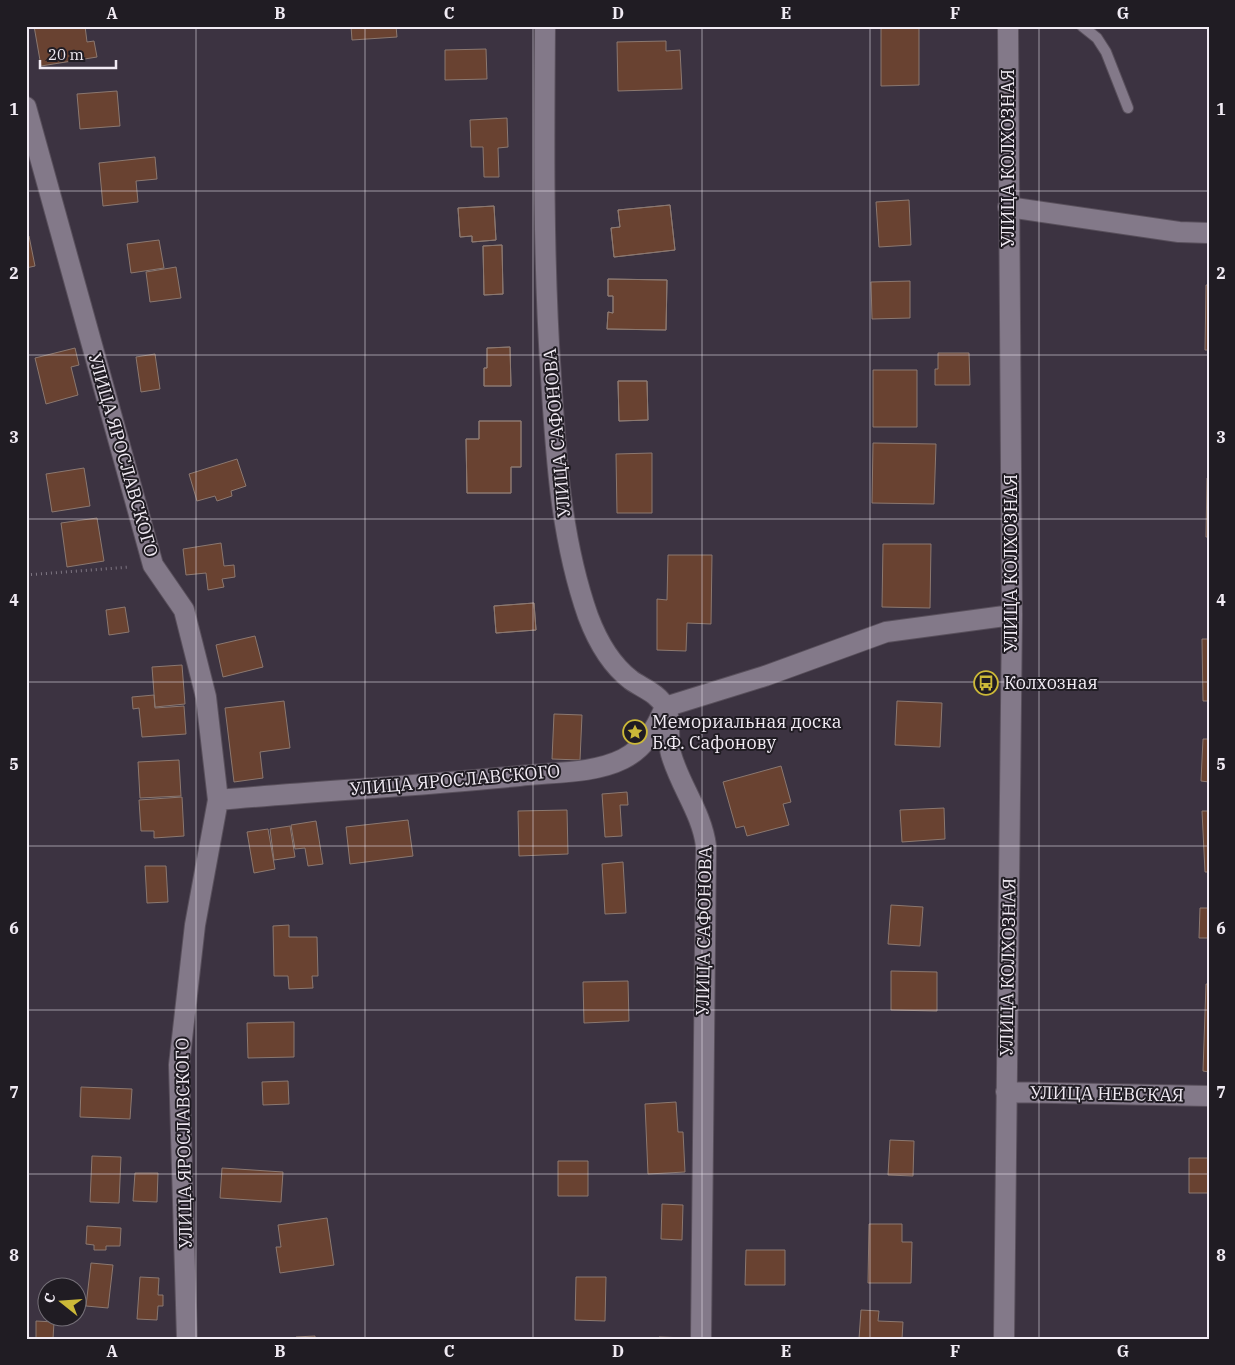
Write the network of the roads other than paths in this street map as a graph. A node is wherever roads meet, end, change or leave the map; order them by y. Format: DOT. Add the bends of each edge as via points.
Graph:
graph roads {
  1 [pos="545,26"];
  2 [pos="1008,26"];
  3 [pos="1082,26"];
  4 [pos="26,107"];
  5 [pos="1128,108"];
  6 [pos="1008,207"];
  7 [pos="1209,233"];
  8 [pos="1012,615"];
  9 [pos="665,707"];
  10 [pos="218,800"];
  11 [pos="1006,1092"];
  12 [pos="1209,1096"];
  13 [pos="187,1339"];
  14 [pos="701,1339"];
  15 [pos="1004,1339"];
  1 -- 9 [label="street, УЛИЦА САФОНОВА" via="547,318 556,459 565,526 585,607 597,638 611,660 630,679 652,692"];
  2 -- 6 [label="street, УЛИЦА КОЛХОЗНАЯ"];
  3 -- 5 [label="lane" via="1097,38 1106,52"];
  4 -- 10 [label="street, УЛИЦА ЯРОСЛАВСКОГО" via="153,565 184,610 206,697"];
  6 -- 7 [label="street" via="1179,232"];
  6 -- 8 [label="street, УЛИЦА КОЛХОЗНАЯ"];
  8 -- 9 [label="street" via="886,632 765,676"];
  8 -- 11 [label="street, УЛИЦА КОЛХОЗНАЯ"];
  9 -- 10 [label="street, УЛИЦА ЯРОСЛАВСКОГО" via="656,730 629,755 617,762 591,768"];
  9 -- 14 [label="street, УЛИЦА САФОНОВА" via="671,753 695,807 706,846"];
  10 -- 13 [label="street, УЛИЦА ЯРОСЛАВСКОГО" via="195,925 179,1065"];
  11 -- 12 [label="street, УЛИЦА НЕВСКАЯ"];
  11 -- 15 [label="street, УЛИЦА КОЛХОЗНАЯ"];
}
